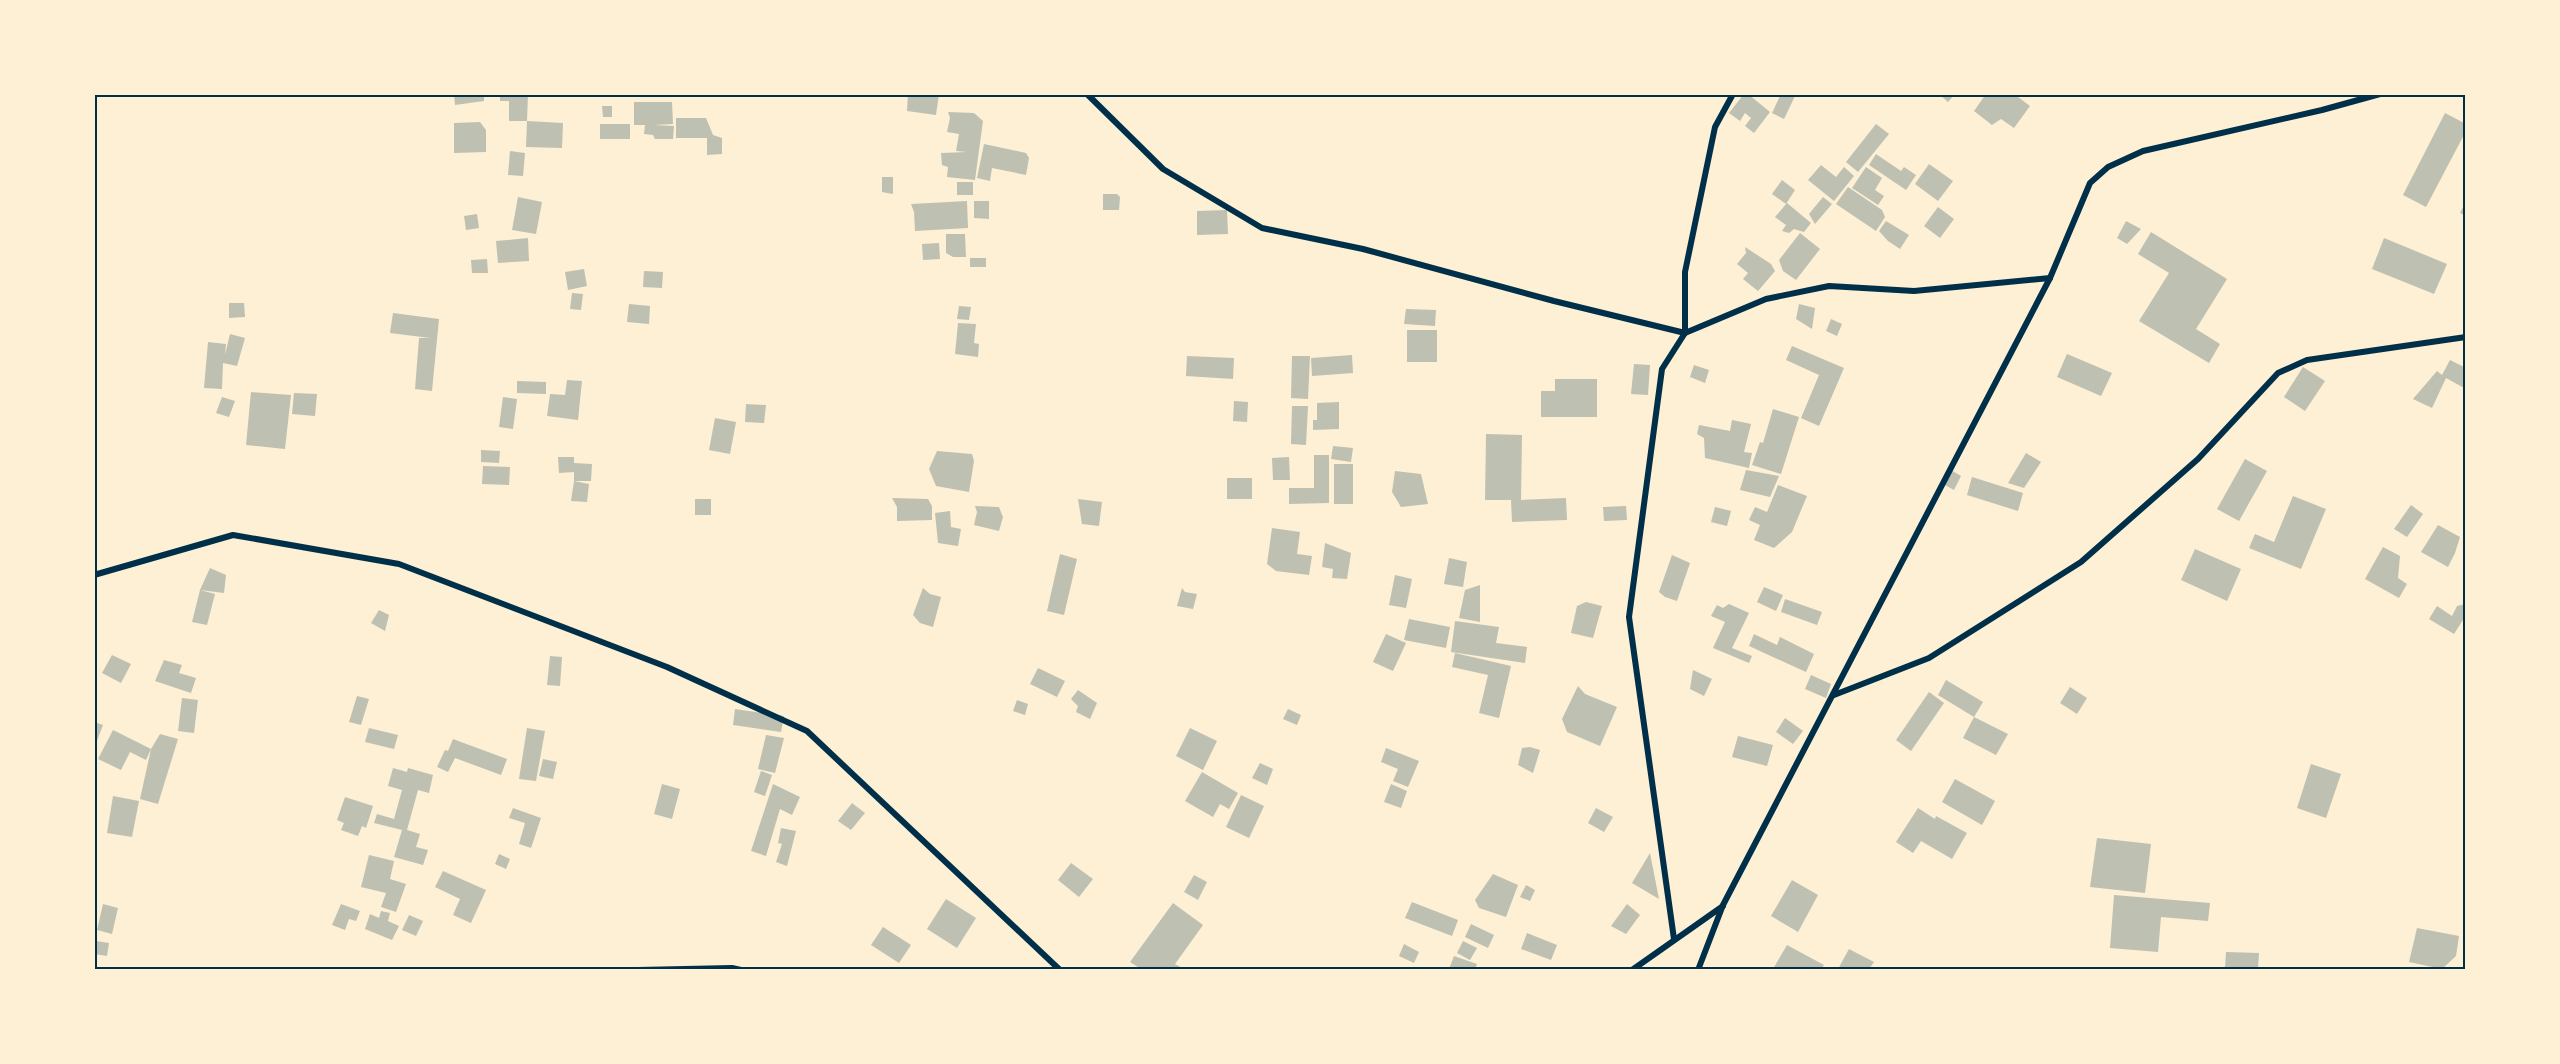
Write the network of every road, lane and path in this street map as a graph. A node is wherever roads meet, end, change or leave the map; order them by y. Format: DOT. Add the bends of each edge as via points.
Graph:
graph roads {
  1 [pos="1087,94"];
  2 [pos="1733,94"];
  3 [pos="2380,94"];
  4 [pos="2050,278"];
  5 [pos="1685,333"];
  6 [pos="2466,337"];
  7 [pos="94,575"];
  8 [pos="1834,695"];
  9 [pos="1723,905"];
  10 [pos="1674,939"];
  11 [pos="638,969"];
  12 [pos="741,969"];
  13 [pos="1060,969"];
  14 [pos="1632,969"];
  15 [pos="1698,969"];
  1 -- 5 [label="street" via="1163,169 1262,228 1363,249"];
  2 -- 5 [label="street" via="1715,127 1685,272"];
  3 -- 4 [label="street" via="2143,151 2108,167 2090,183"];
  4 -- 5 [label="street" via="1914,291 1828,286 1766,299"];
  4 -- 8 [label="street"];
  5 -- 10 [label="street" via="1662,369 1629,617"];
  6 -- 8 [label="street" via="2307,360 2278,373 2198,459 2081,562 1929,658"];
  7 -- 13 [label="street" via="233,535 399,564 667,667 807,730"];
  8 -- 9 [label="street"];
  9 -- 10 [label="street"];
  9 -- 15 [label="street"];
  10 -- 14 [label="street"];
  11 -- 12 [label="street"];
}
